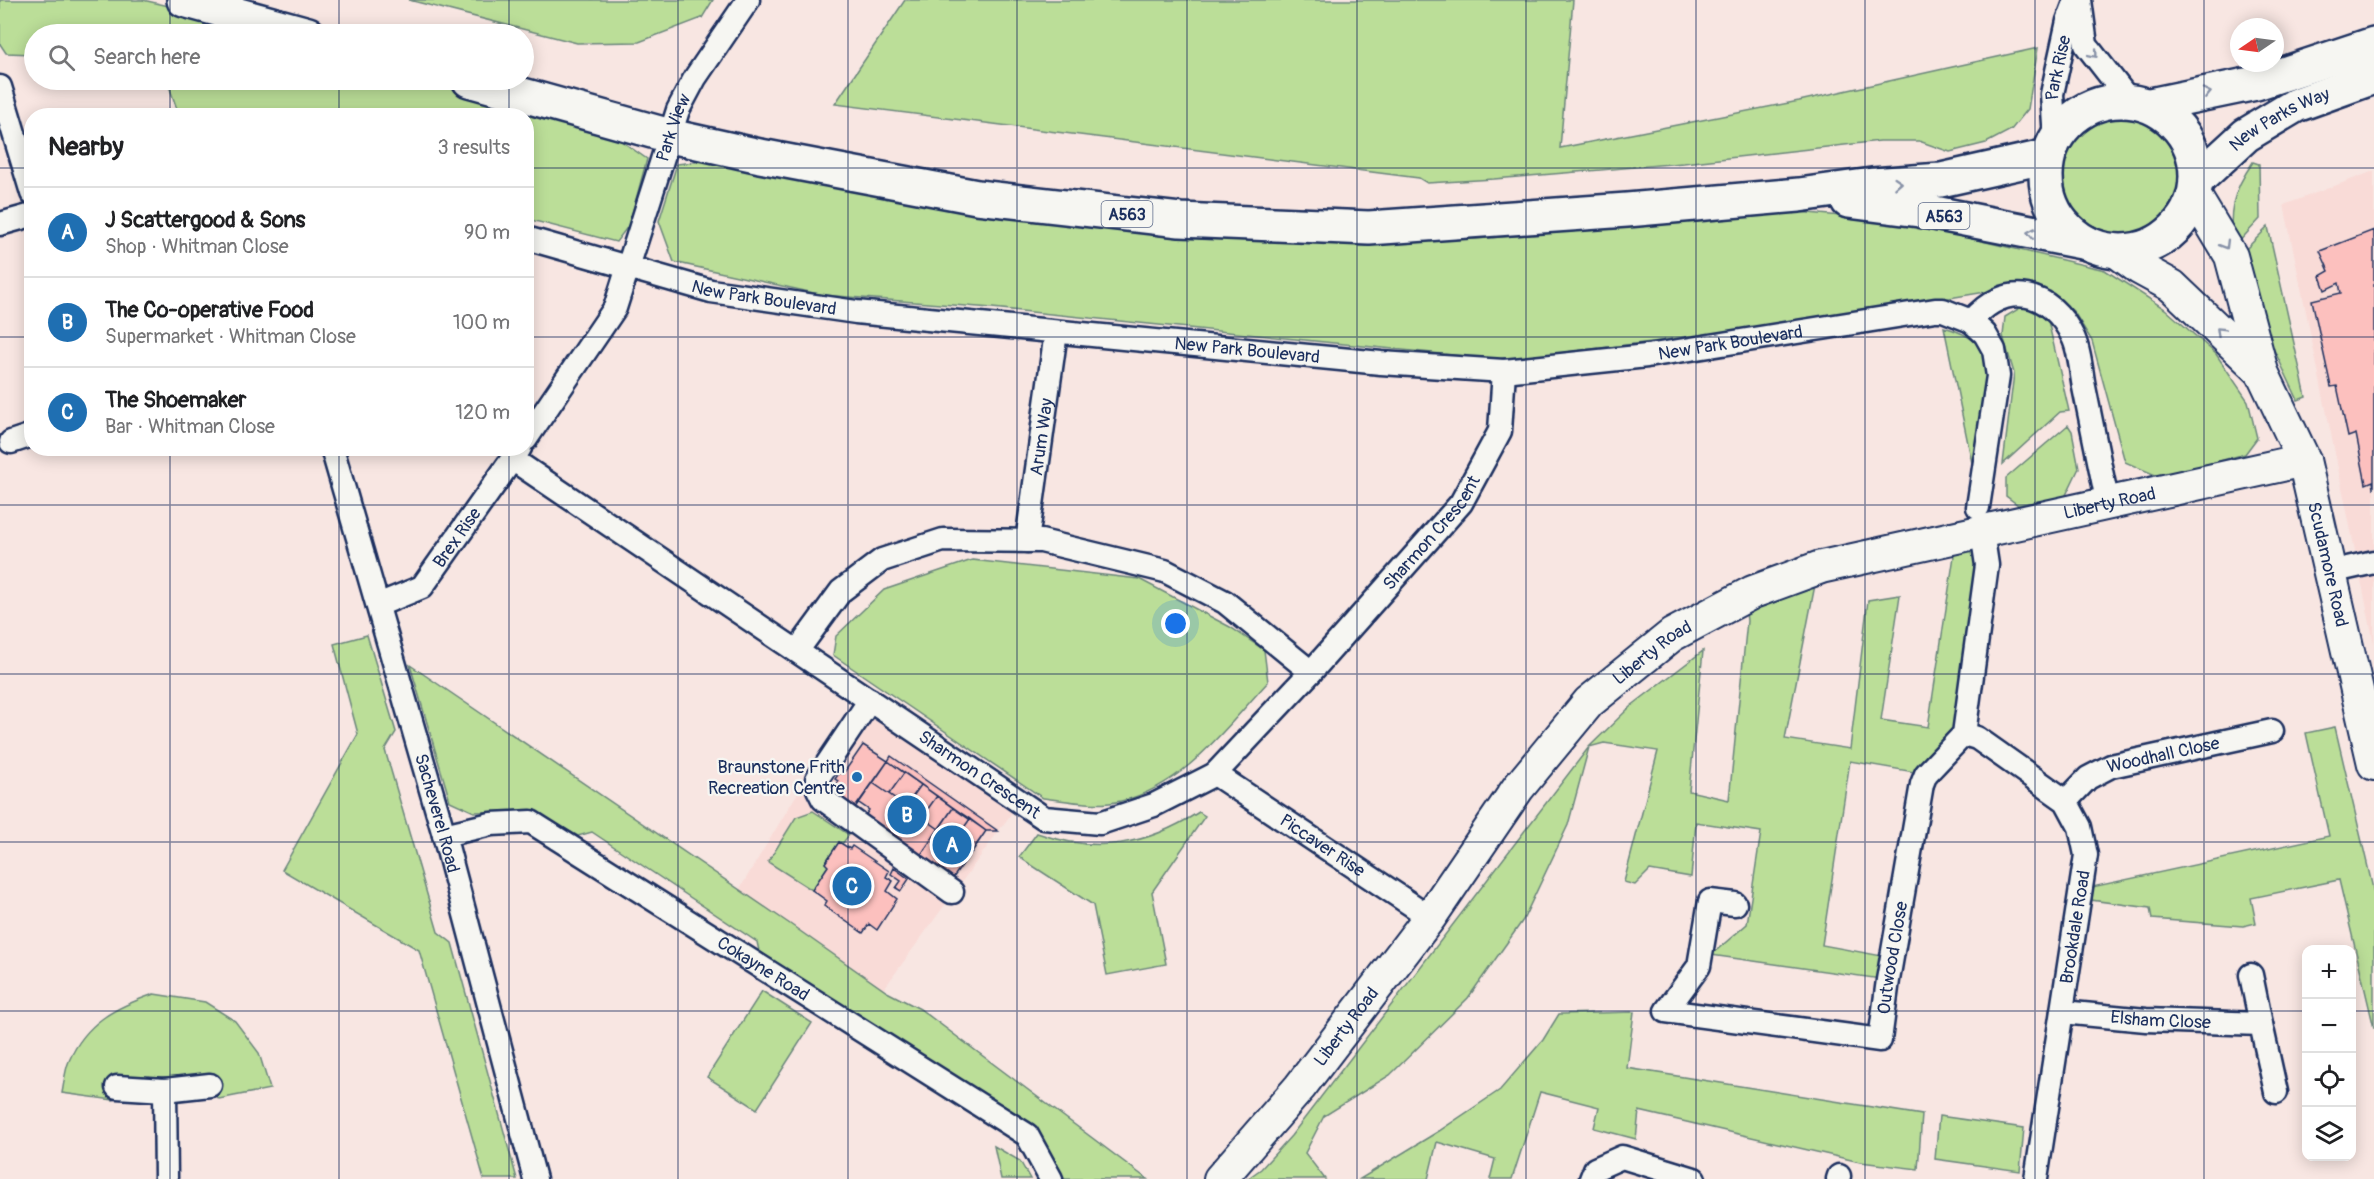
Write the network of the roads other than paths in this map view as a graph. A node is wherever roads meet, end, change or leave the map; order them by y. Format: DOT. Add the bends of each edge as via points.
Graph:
graph roads {
  1 [pos="184,0"];
  2 [pos="748,0"];
  3 [pos="2078,0"];
  4 [pos="272,24"];
  5 [pos="2374,44"];
  6 [pos="2374,77"];
  7 [pos="0,87"];
  8 [pos="505,90"];
  9 [pos="2139,103"];
  10 [pos="670,136"];
  11 [pos="2052,147"];
  12 [pos="24,166"];
  13 [pos="2195,188"];
  14 [pos="1799,195"];
  15 [pos="24,217"];
  16 [pos="0,224"];
  17 [pos="534,240"];
  18 [pos="2102,247"];
  19 [pos="628,269"];
  20 [pos="1971,321"];
  21 [pos="1056,332"];
  22 [pos="1504,371"];
  23 [pos="2262,372"];
  24 [pos="534,427"];
  25 [pos="334,456"];
  26 [pos="515,456"];
  27 [pos="519,456"];
  28 [pos="2304,460"];
  29 [pos="2108,505"];
  30 [pos="1980,520"];
  31 [pos="1027,541"];
  32 [pos="2374,562"];
  33 [pos="2330,572"];
  34 [pos="378,605"];
  35 [pos="797,651"];
  36 [pos="1311,672"];
  37 [pos="870,700"];
  38 [pos="2272,731"];
  39 [pos="1964,734"];
  40 [pos="2374,764"];
  41 [pos="1215,774"];
  42 [pos="2066,801"];
  43 [pos="444,835"];
  44 [pos="952,892"];
  45 [pos="1735,904"];
  46 [pos="1430,917"];
  47 [pos="2251,975"];
  48 [pos="2062,1012"];
  49 [pos="2261,1024"];
  50 [pos="210,1085"];
  51 [pos="117,1088"];
  52 [pos="165,1090"];
  53 [pos="2276,1092"];
  54 [pos="166,1179"];
  55 [pos="535,1179"];
  56 [pos="1051,1179"];
  57 [pos="1220,1179"];
  58 [pos="1591,1179"];
  59 [pos="1694,1179"];
  60 [pos="2036,1179"];
  1 -- 4 [label="highway"];
  2 -- 10 [label="street, Park View" via="695,78"];
  3 -- 9 [label="street, Park Rise, one-way" via="2086,45"];
  3 -- 11 [label="street, Park Rise" via="2068,21 2052,94"];
  9 -- 5 [label="highway, New Parks Way, one-way" via="2256,83"];
  6 -- 13 [label="highway, New Parks Way" via="2296,105 2246,135"];
  7 -- 12 [label="street"];
  8 -- 10 [label="highway, A563"];
  9 -- 11 [label="highway" via="2107,101 2086,108 2068,121"];
  9 -- 13 [label="highway" via="2170,118 2185,136 2194,157"];
  10 -- 14 [label="highway, A563" via="977,197 1180,219 1369,228"];
  10 -- 19 [label="street, Park View"];
  14 -- 11 [label="highway, A563, one-way" via="1941,180"];
  11 -- 18 [label="highway" via="2046,177 2049,197 2058,216 2071,232"];
  13 -- 18 [label="highway" via="2187,214 2156,243 2137,250"];
  13 -- 23 [label="street, Scudamore Road, one-way" via="2231,256"];
  18 -- 14 [label="highway, A563, one-way" via="1918,210"];
  15 -- 16 [label="street"];
  17 -- 19 [label="street, New Park Boulevard"];
  23 -- 18 [label="street, Scudamore Road, one-way" via="2172,286"];
  19 -- 21 [label="street, New Park Boulevard" via="711,291 856,312"];
  19 -- 24 [label="street" via="615,308"];
  20 -- 22 [label="street, New Park Boulevard" via="1935,310 1647,356"];
  20 -- 29 [label="street" via="1996,299 2021,294 2054,308 2074,338"];
  20 -- 30 [label="street, New Park Boulevard" via="1986,334 1994,350 1998,376"];
  21 -- 22 [label="street, New Park Boulevard"];
  21 -- 31 [label="street, Arum Way"];
  22 -- 36 [label="street, Sharmon Crescent" via="1500,431 1461,502"];
  23 -- 28 [label="street, Scudamore Road"];
  25 -- 34 [label="street, Sacheverel Road"];
  26 -- 34 [label="street, Brex Rise" via="422,587"];
  27 -- 35 [label="street, Sharmon Crescent"];
  28 -- 29 [label="street, Liberty Road"];
  28 -- 33 [label="street, Scudamore Road"];
  29 -- 30 [label="street, Liberty Road"];
  30 -- 39 [label="street" via="1987,565"];
  30 -- 46 [label="street, Liberty Road" via="1821,567 1752,592 1672,635 1589,702 1564,730 1518,788"];
  31 -- 35 [label="street" via="943,540 882,560 841,591"];
  31 -- 36 [label="street" via="1166,571 1225,602"];
  32 -- 33 [label="street"];
  33 -- 40 [label="street, Scudamore Road"];
  34 -- 43 [label="street, Sacheverel Road"];
  35 -- 37 [label="street, Sharmon Crescent"];
  36 -- 41 [label="street, Sharmon Crescent"];
  37 -- 41 [label="street, Sharmon Crescent" via="1044,818 1100,823 1154,805"];
  37 -- 44 [label="street" via="817,779 819,795"];
  38 -- 42 [label="street, Woodhall Close" via="2111,766 2088,778"];
  39 -- 42 [label="street, Brookdale Road" via="1977,738"];
  39 -- 45 [label="street, Outwood Close" via="1926,774 1922,784 1880,1040 1666,1011 1699,966 1710,901"];
  41 -- 46 [label="street, Piccaver Rise"];
  42 -- 48 [label="street, Brookdale Road" via="2080,827 2086,855"];
  43 -- 55 [label="street, Sacheverel Road"];
  43 -- 56 [label="street, Cokayne Road" via="491,824 531,822 1027,1135"];
  46 -- 57 [label="street, Liberty Road" via="1300,1087"];
  47 -- 49 [label="street"];
  48 -- 49 [label="street, Elsham Close"];
  48 -- 60 [label="street, Brookdale Road"];
  49 -- 53 [label="street"];
  50 -- 52 [label="street"];
  51 -- 52 [label="street"];
  52 -- 54 [label="street"];
  58 -- 59 [label="street" via="1595,1169 1622,1157"];
}
